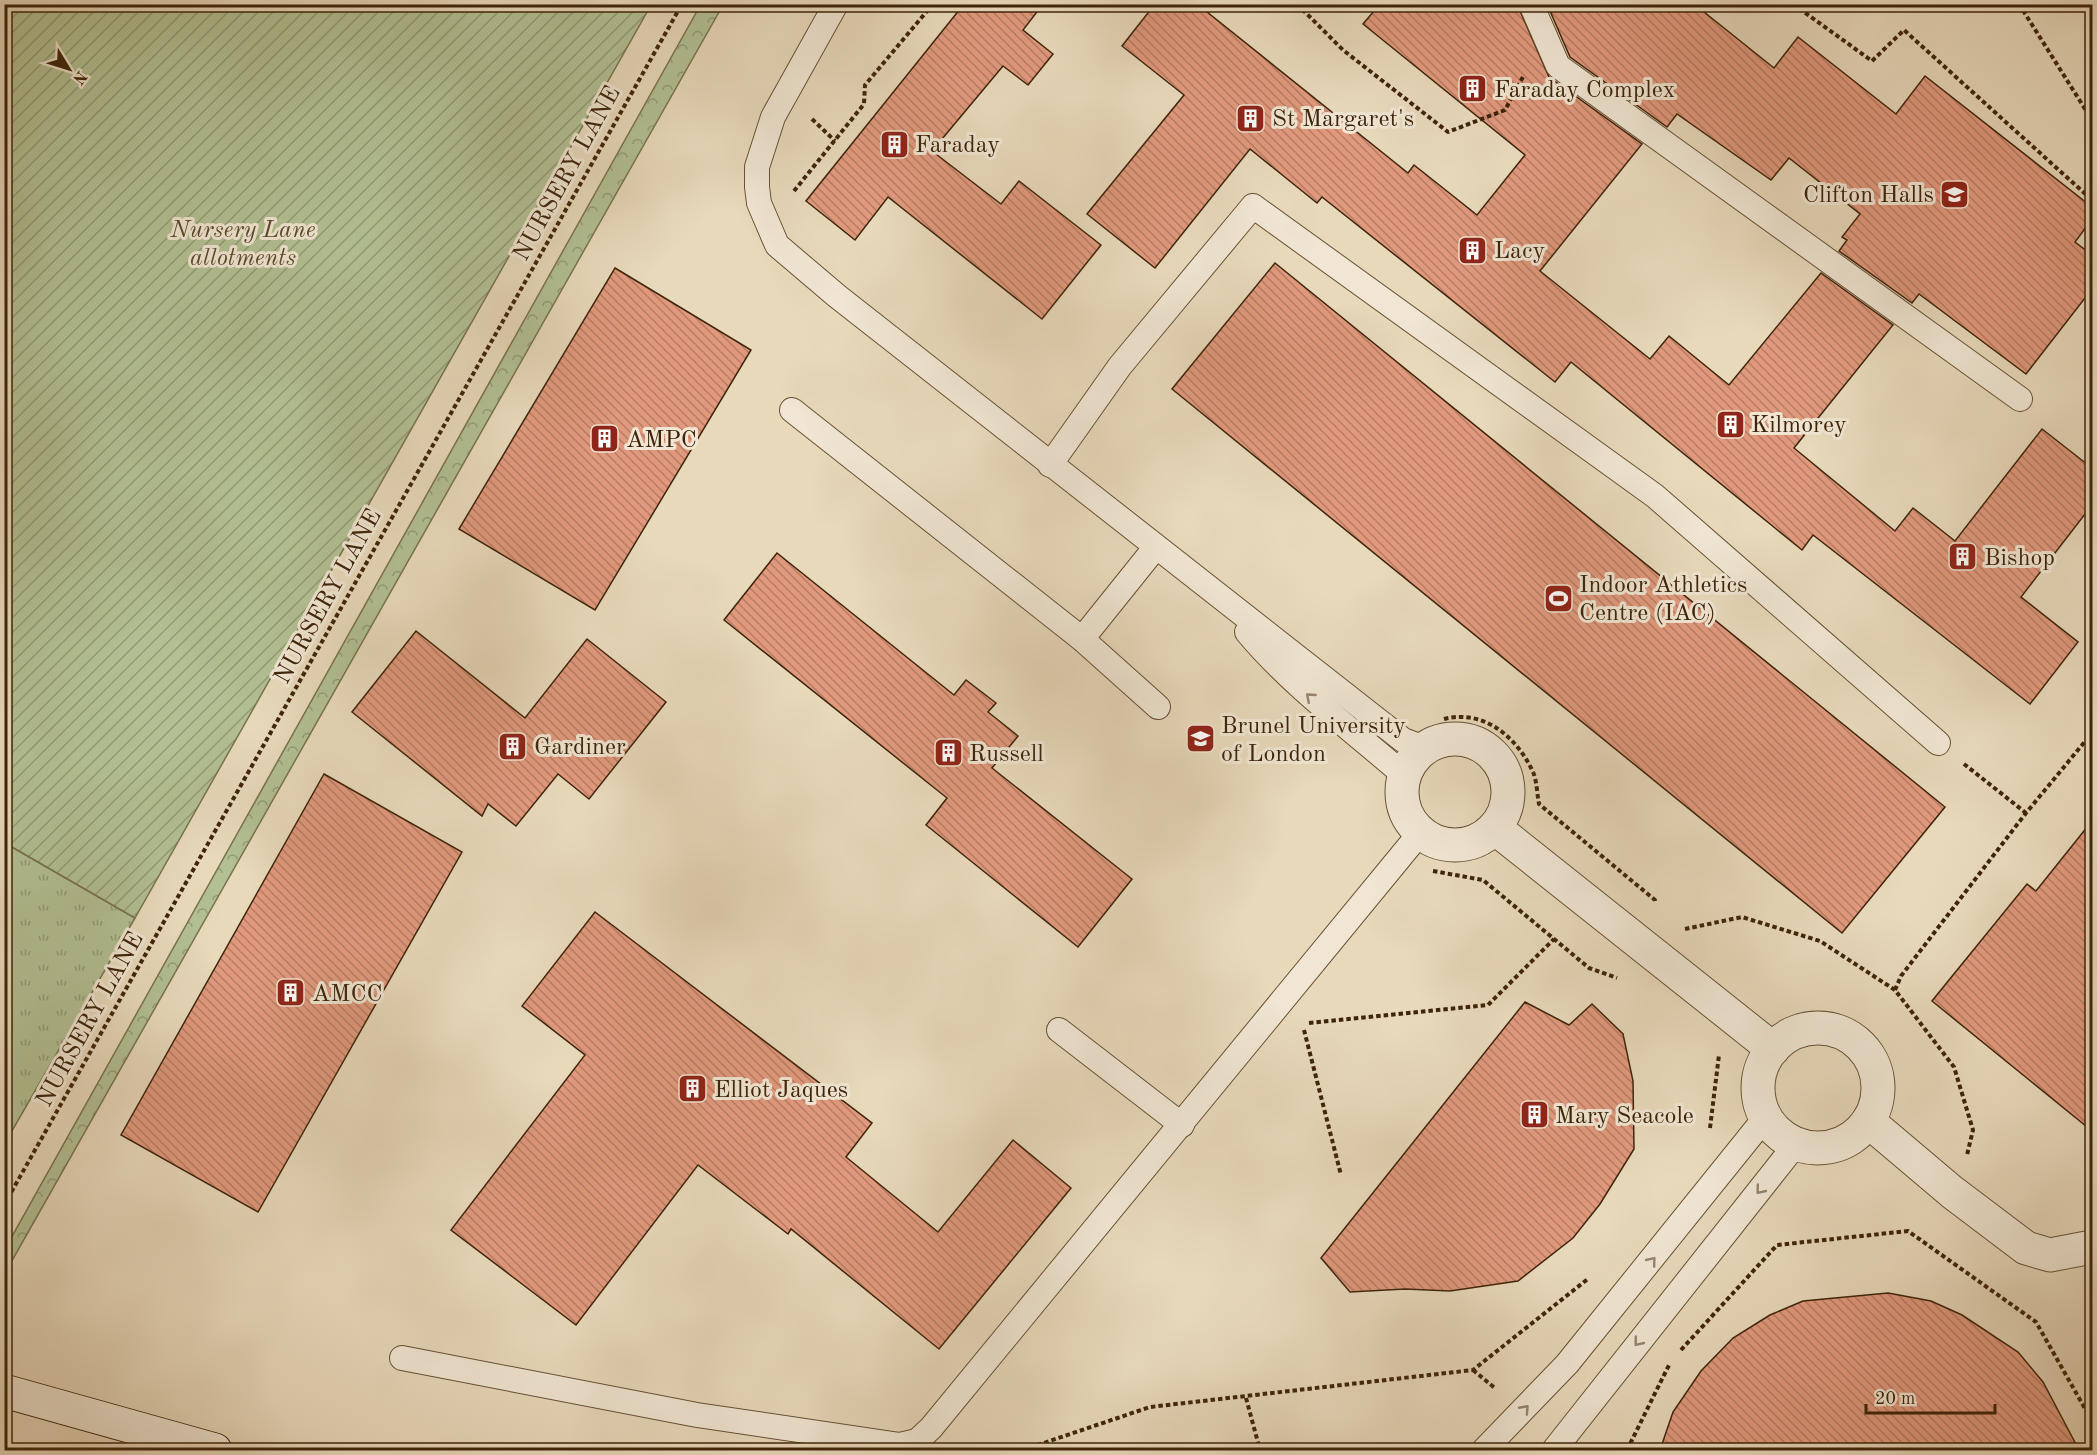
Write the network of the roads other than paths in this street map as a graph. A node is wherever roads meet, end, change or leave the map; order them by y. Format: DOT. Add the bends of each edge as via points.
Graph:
graph roads {
  1 [pos="836,4"];
  2 [pos="1531,4"];
  3 [pos="2020,399"];
  4 [pos="792,410"];
  5 [pos="1050,465"];
  6 [pos="1155,548"];
  7 [pos="1214,594"];
  8 [pos="1082,639"];
  9 [pos="1158,707"];
  10 [pos="1938,743"];
  11 [pos="1424,748"];
  12 [pos="1404,775"];
  13 [pos="1495,828"];
  14 [pos="1420,833"];
  15 [pos="1059,1030"];
  16 [pos="1773,1049"];
  17 [pos="1765,1118"];
  18 [pos="1868,1121"];
  19 [pos="1182,1125"];
  20 [pos="1797,1144"];
  21 [pos="2092,1247"];
  22 [pos="402,1358"];
  23 [pos="4,1391"];
  24 [pos="215,1450"];
  25 [pos="1484,1450"];
  26 [pos="1554,1450"];
  1 -- 5 [label="lane" via="773,117 762,151 757,187 769,231 777,245 837,296"];
  2 -- 3 [label="lane" via="1558,66"];
  4 -- 8 [label="lane"];
  5 -- 6 [label="lane"];
  5 -- 10 [label="lane" via="1120,366 1253,206 1655,496"];
  6 -- 7 [label="lane"];
  6 -- 8 [label="lane"];
  7 -- 11 [label="lane" via="1403,740"];
  12 -- 7 [label="lane, one-way" via="1272,662"];
  8 -- 9 [label="lane"];
  11 -- 12 [label="street"];
  11 -- 13 [label="street" via="1456,738 1477,743 1497,758 1509,786 1505,813"];
  12 -- 14 [label="street" via="1401,792 1407,815"];
  13 -- 14 [label="street" via="1467,844 1436,843"];
  13 -- 16 [label="street"];
  14 -- 19 [label="lane"];
  15 -- 19 [label="lane"];
  16 -- 17 [label="street" via="1758,1080 1758,1098"];
  16 -- 18 [label="street" via="1787,1036 1807,1029 1828,1029 1857,1042 1872,1062 1877,1082 1876,1103"];
  17 -- 20 [label="street" via="1780,1135"];
  25 -- 17 [label="lane, one-way" via="1567,1364"];
  18 -- 20 [label="street" via="1858,1134 1838,1145 1817,1149"];
  18 -- 21 [label="street" via="2025,1248 2050,1254"];
  19 -- 22 [label="lane" via="931,1428 910,1444 697,1414"];
  20 -- 26 [label="lane, one-way"];
  23 -- 24 [label="street"];
}
